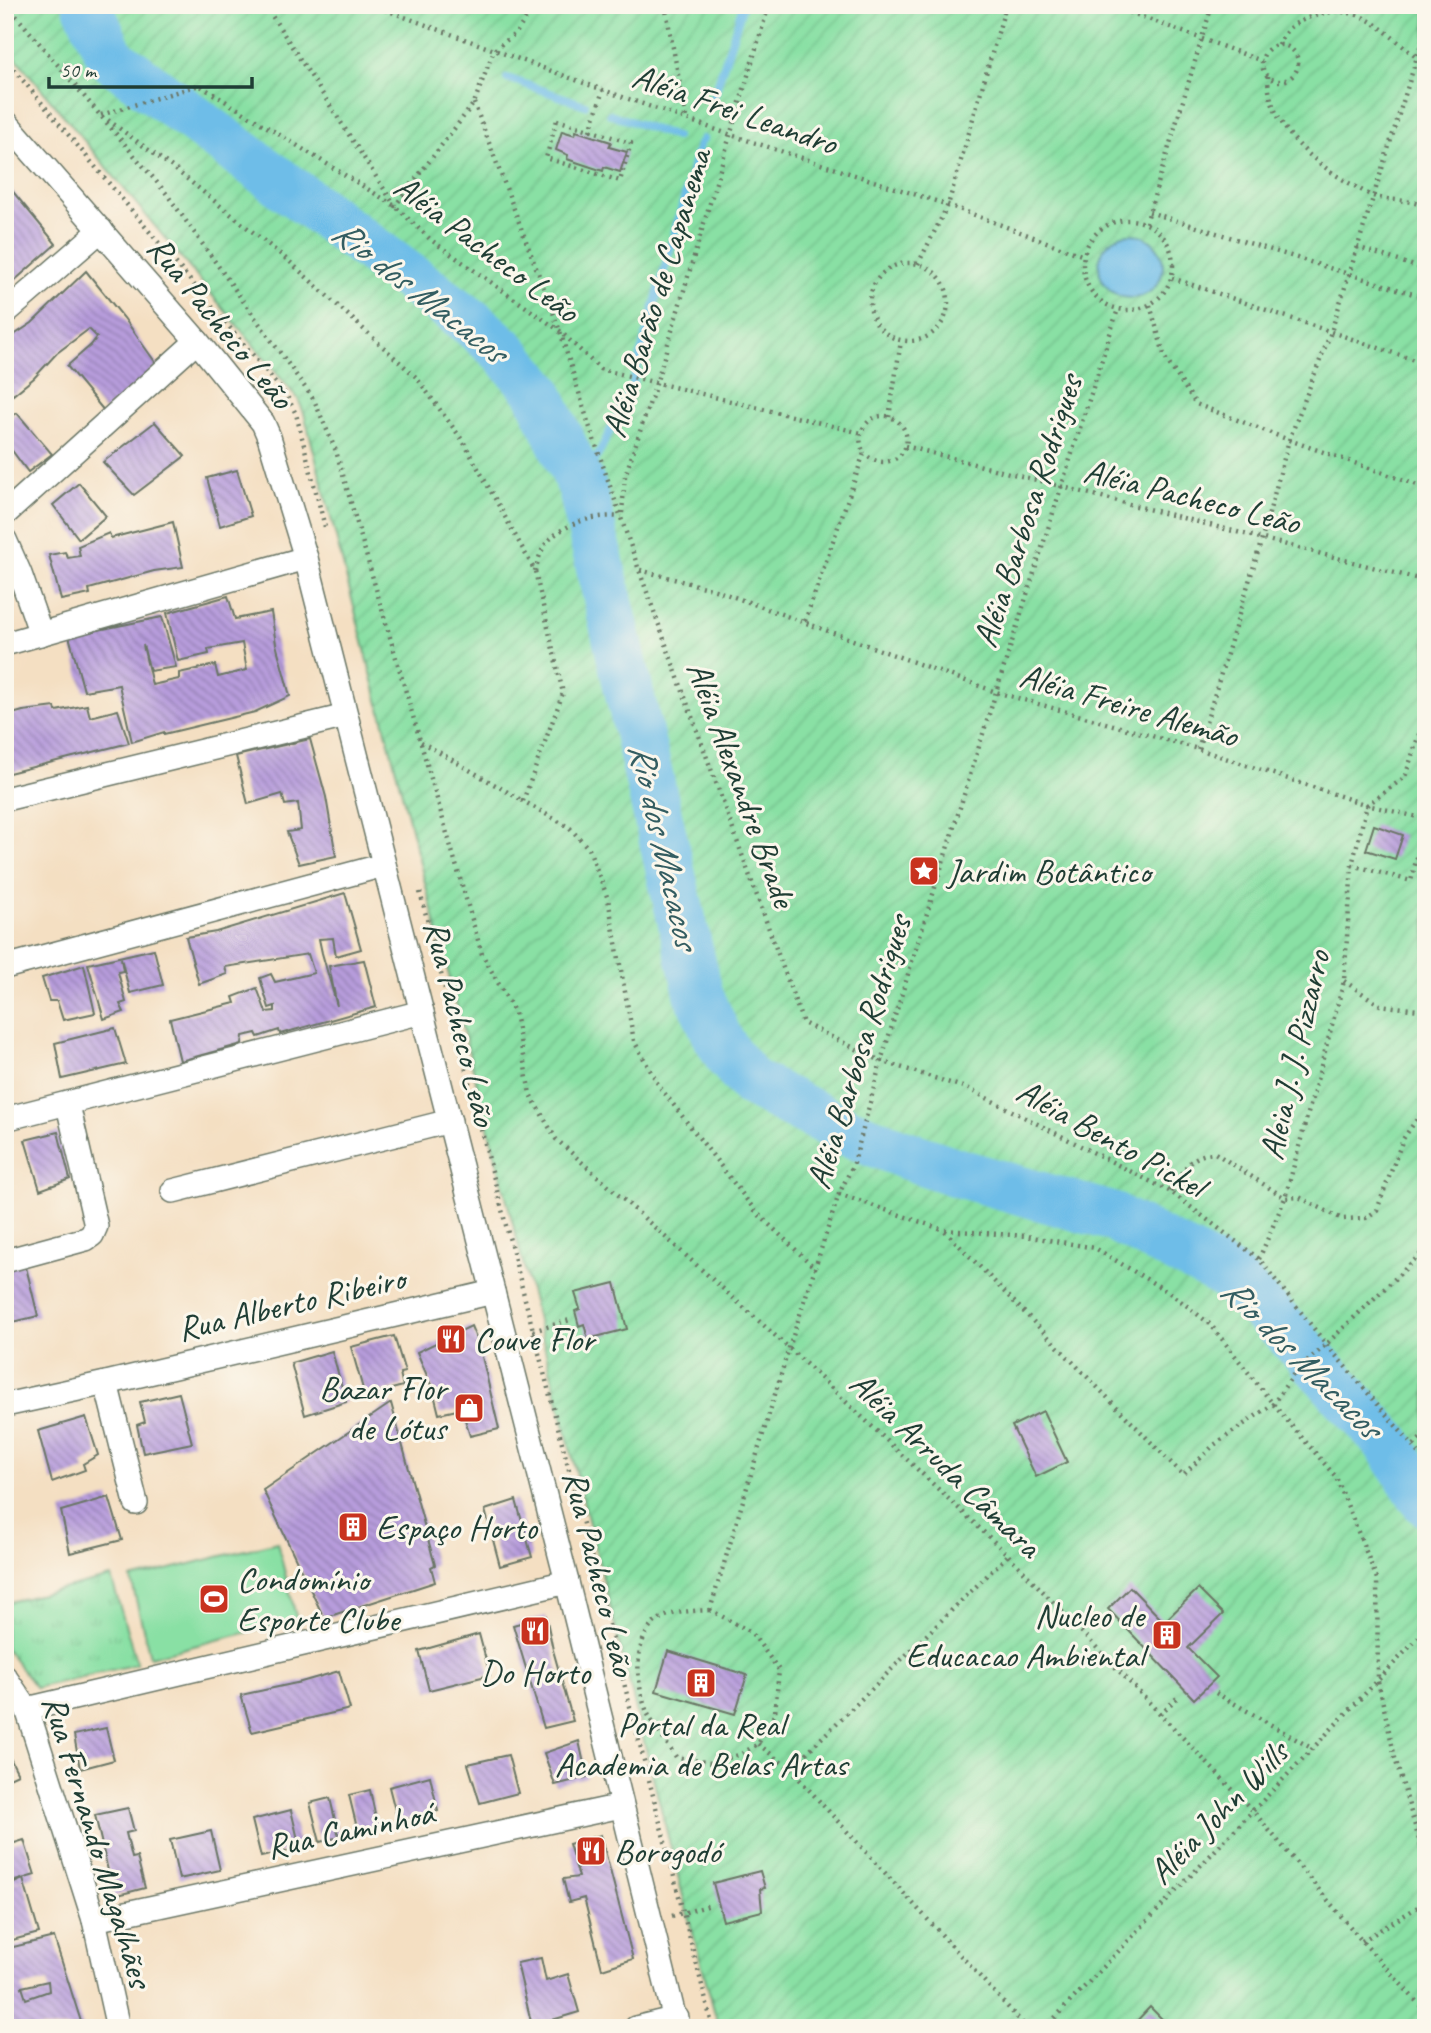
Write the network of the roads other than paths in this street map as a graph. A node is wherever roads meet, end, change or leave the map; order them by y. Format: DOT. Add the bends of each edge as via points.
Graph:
graph roads {
  1 [pos="5,121"];
  2 [pos="101,230"];
  3 [pos="5,313"];
  4 [pos="197,341"];
  5 [pos="5,514"];
  6 [pos="5,540"];
  7 [pos="306,558"];
  8 [pos="41,634"];
  9 [pos="5,644"];
  10 [pos="346,716"];
  11 [pos="5,799"];
  12 [pos="384,865"];
  13 [pos="5,967"];
  14 [pos="422,1013"];
  15 [pos="68,1105"];
  16 [pos="5,1119"];
  17 [pos="450,1121"];
  18 [pos="173,1192"];
  19 [pos="5,1261"];
  20 [pos="493,1292"];
  21 [pos="106,1383"];
  22 [pos="5,1405"];
  23 [pos="136,1503"];
  24 [pos="567,1582"];
  25 [pos="5,1677"];
  26 [pos="27,1709"];
  27 [pos="621,1806"];
  28 [pos="93,1920"];
  29 [pos="677,2023"];
  30 [pos="118,2028"];
  31 [pos="636,2028"];
  1 -- 2 [label="street, Rua Pacheco Leão"];
  2 -- 3 [label="street"];
  2 -- 4 [label="street, Rua Pacheco Leão"];
  4 -- 5 [label="street"];
  4 -- 7 [label="street, Rua Pacheco Leão" via="262,423"];
  6 -- 8 [label="street"];
  7 -- 8 [label="street"];
  7 -- 10 [label="street, Rua Pacheco Leão"];
  8 -- 9 [label="street"];
  10 -- 11 [label="street"];
  10 -- 12 [label="street, Rua Pacheco Leão"];
  12 -- 13 [label="street"];
  12 -- 14 [label="street, Rua Pacheco Leão"];
  14 -- 15 [label="street"];
  14 -- 17 [label="street, Rua Pacheco Leão"];
  15 -- 16 [label="street"];
  15 -- 19 [label="street" via="96,1226 86,1239"];
  17 -- 18 [label="street"];
  17 -- 20 [label="street, Rua Pacheco Leão"];
  20 -- 21 [label="street, Rua Alberto Ribeiro"];
  20 -- 24 [label="street, Rua Pacheco Leão"];
  21 -- 22 [label="street, Rua Alberto Ribeiro"];
  21 -- 23 [label="street"];
  24 -- 26 [label="street"];
  24 -- 27 [label="street, Rua Pacheco Leão"];
  25 -- 26 [label="street, Rua Fernando Magalhães"];
  26 -- 28 [label="street, Rua Fernando Magalhães"];
  27 -- 28 [label="street, Rua Caminhoá"];
  27 -- 29 [label="street, Rua Pacheco Leão"];
  28 -- 30 [label="street, Rua Fernando Magalhães"];
  29 -- 31 [label="street"];
}
